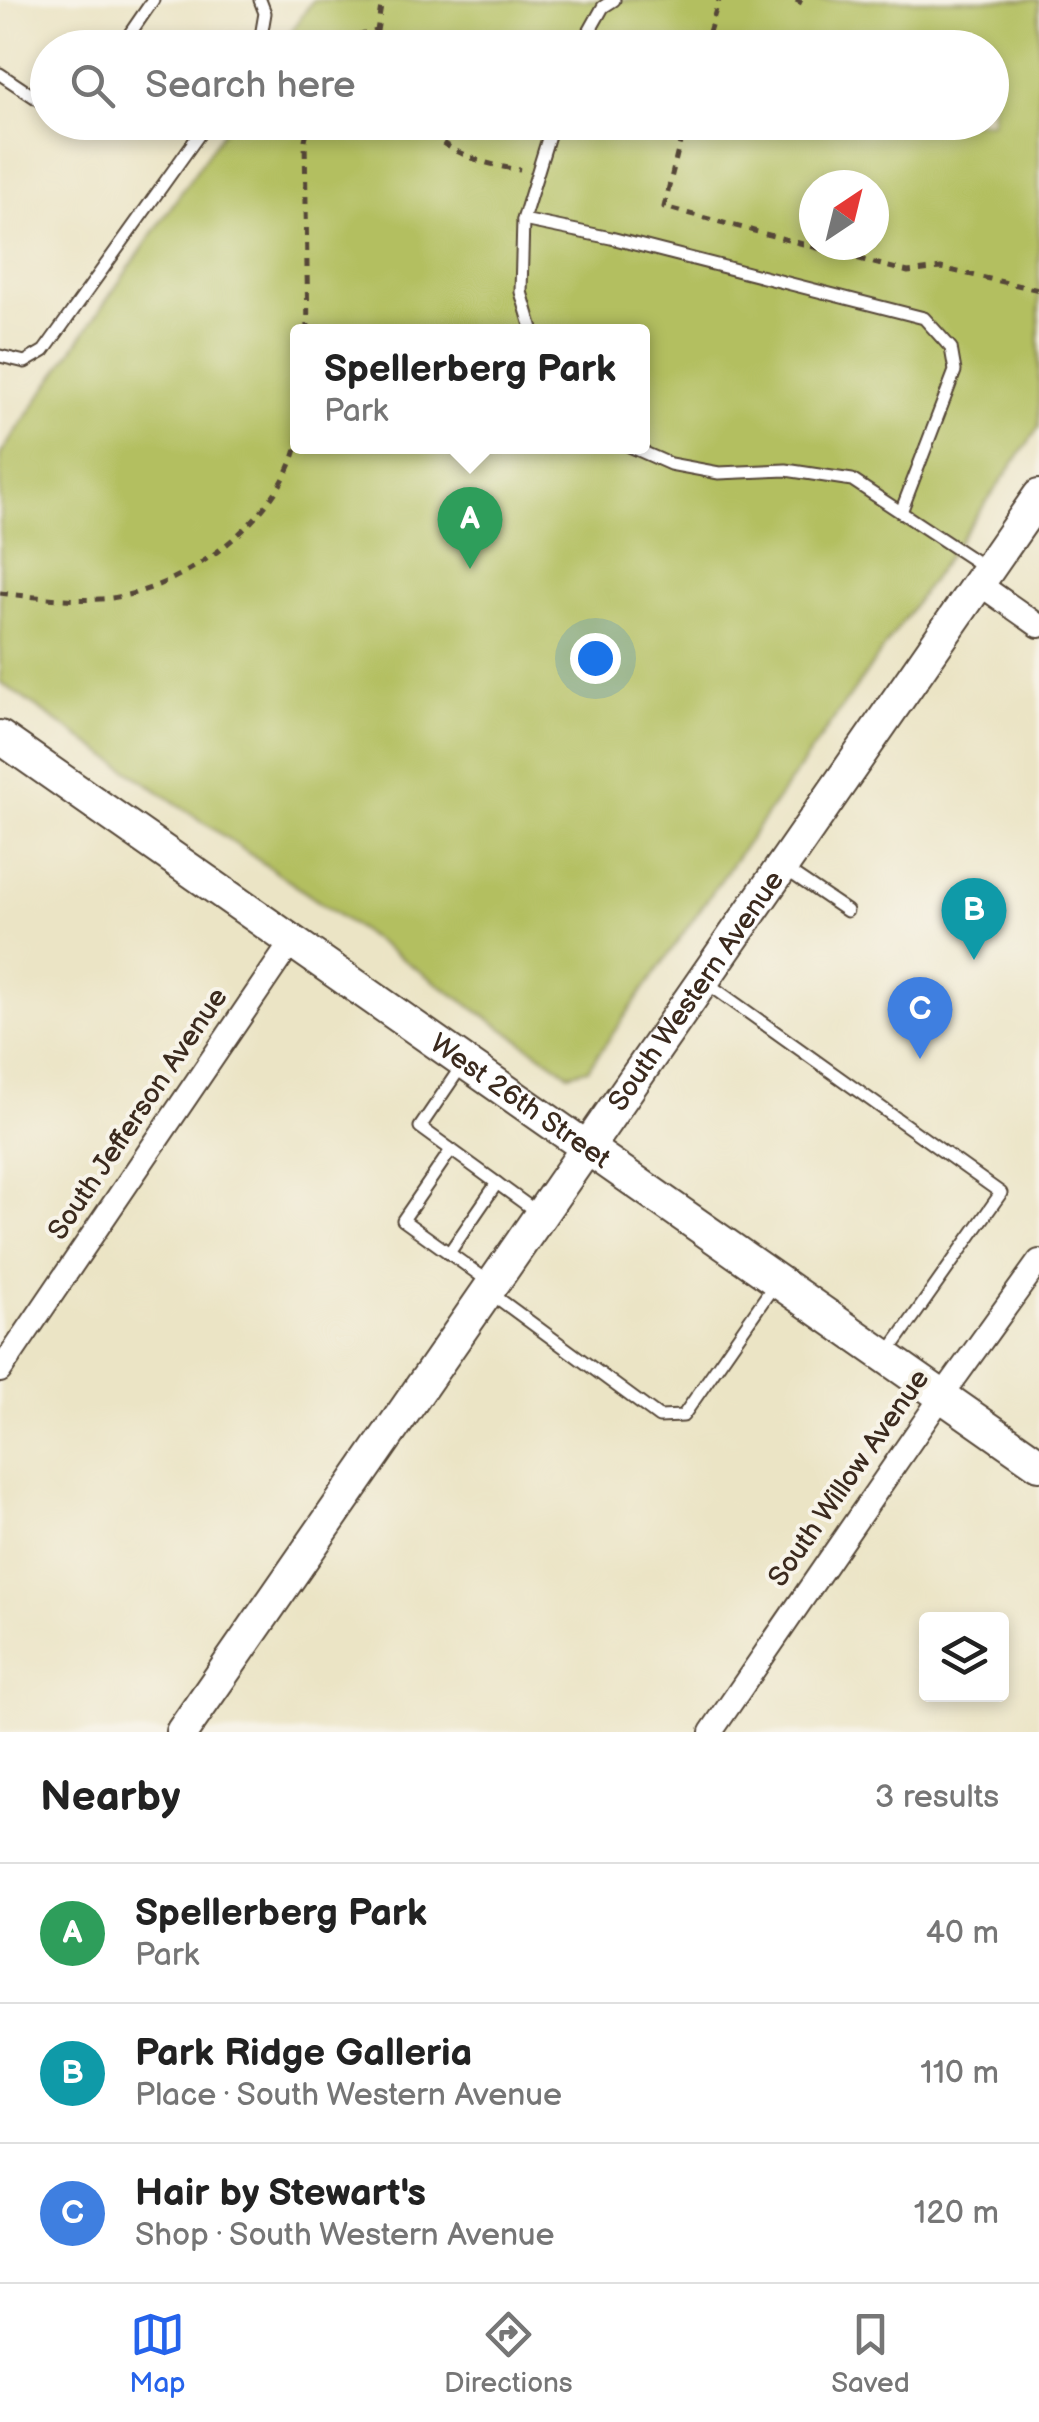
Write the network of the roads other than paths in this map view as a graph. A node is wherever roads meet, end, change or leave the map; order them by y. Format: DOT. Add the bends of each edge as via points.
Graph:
graph roads {
  1 [pos="153,0"];
  2 [pos="260,0"];
  3 [pos="614,0"];
  4 [pos="132,30"];
  5 [pos="262,30"];
  6 [pos="590,30"];
  7 [pos="0,74"];
  8 [pos="30,94"];
  9 [pos="195,140"];
  10 [pos="548,140"];
  11 [pos="523,220"];
  12 [pos="531,324"];
  13 [pos="0,356"];
  14 [pos="647,454"];
  15 [pos="1039,496"];
  16 [pos="900,512"];
  17 [pos="983,576"];
  18 [pos="1039,626"];
  19 [pos="4,748"];
  20 [pos="782,866"];
  21 [pos="847,911"];
  22 [pos="292,940"];
  23 [pos="704,980"];
  24 [pos="465,1061"];
  25 [pos="590,1147"];
  26 [pos="451,1150"];
  27 [pos="497,1183"];
  28 [pos="542,1216"];
  29 [pos="449,1253"];
  30 [pos="1039,1261"];
  31 [pos="778,1280"];
  32 [pos="491,1288"];
  33 [pos="886,1356"];
  34 [pos="0,1371"];
  35 [pos="942,1396"];
  36 [pos="1039,1464"];
  37 [pos="182,1732"];
  38 [pos="711,1732"];
  1 -- 4 [label="lane"];
  2 -- 5 [label="lane"];
  3 -- 6 [label="lane"];
  7 -- 8 [label="lane"];
  9 -- 13 [label="lane" via="44,351 26,362"];
  10 -- 11 [label="lane"];
  11 -- 12 [label="lane" via="521,292"];
  11 -- 16 [label="lane" via="924,318 951,348 955,372"];
  14 -- 16 [label="lane" via="719,473 786,470 852,480"];
  15 -- 17 [label="street, South Western Avenue"];
  16 -- 17 [label="lane"];
  17 -- 18 [label="street"];
  17 -- 20 [label="street, South Western Avenue"];
  19 -- 22 [label="street, West 26th Street"];
  20 -- 21 [label="lane"];
  20 -- 23 [label="street, South Western Avenue"];
  22 -- 24 [label="street, West 26th Street"];
  22 -- 34 [label="street, South Jefferson Avenue"];
  23 -- 25 [label="street, South Western Avenue"];
  23 -- 33 [label="lane" via="1001,1192"];
  24 -- 25 [label="street, West 26th Street"];
  24 -- 26 [label="lane" via="420,1128"];
  25 -- 28 [label="street, South Western Avenue"];
  25 -- 31 [label="street, West 26th Street"];
  26 -- 27 [label="lane"];
  26 -- 29 [label="lane" via="403,1220"];
  27 -- 28 [label="lane"];
  27 -- 29 [label="lane"];
  28 -- 32 [label="street, South Western Avenue"];
  29 -- 32 [label="lane"];
  30 -- 35 [label="street, South Willow Avenue"];
  31 -- 32 [label="lane" via="683,1416 659,1417"];
  31 -- 33 [label="street, West 26th Street"];
  32 -- 37 [label="street, South Western Avenue"];
  33 -- 35 [label="street, West 26th Street"];
  35 -- 36 [label="street, West 26th Street"];
  35 -- 38 [label="street, South Willow Avenue"];
}
